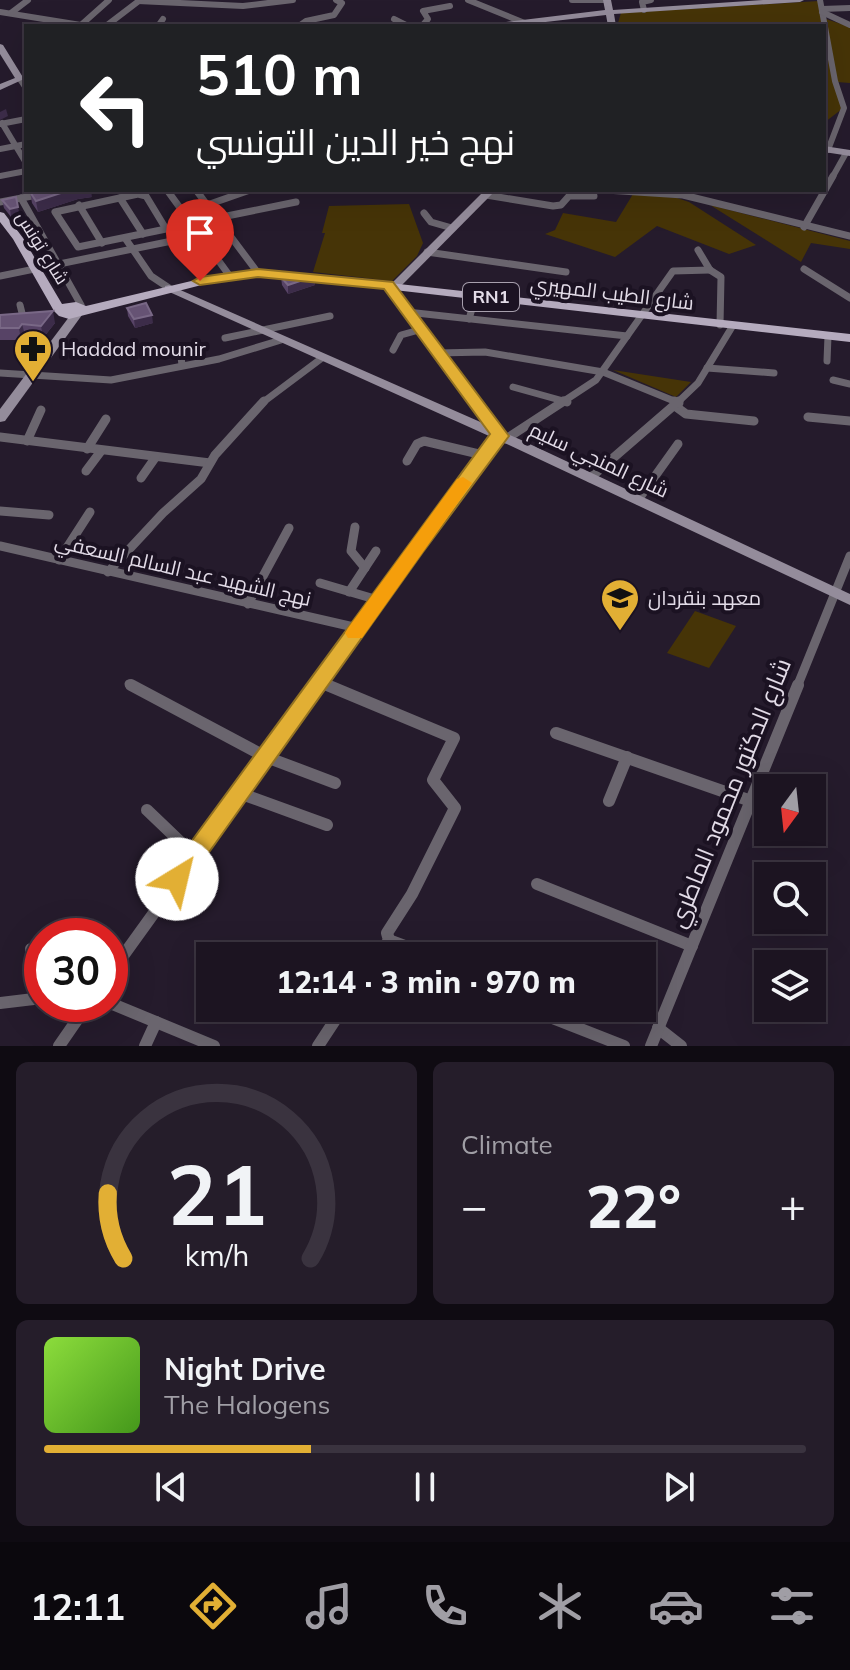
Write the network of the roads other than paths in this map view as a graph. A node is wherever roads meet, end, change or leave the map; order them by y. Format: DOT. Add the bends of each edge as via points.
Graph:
graph roads {
  1 [pos="28,0"];
  2 [pos="109,0"];
  3 [pos="293,0"];
  4 [pos="336,0"];
  5 [pos="468,0"];
  6 [pos="572,0"];
  7 [pos="608,0"];
  8 [pos="651,0"];
  9 [pos="796,0"];
  10 [pos="820,0"];
  11 [pos="139,1"];
  12 [pos="754,1"];
  13 [pos="781,1"];
  14 [pos="450,6"];
  15 [pos="850,8"];
  16 [pos="644,10"];
  17 [pos="822,11"];
  18 [pos="4,12"];
  19 [pos="612,12"];
  20 [pos="163,19"];
  21 [pos="394,19"];
  22 [pos="75,24"];
  23 [pos="82,24"];
  24 [pos="109,24"];
  25 [pos="159,24"];
  26 [pos="302,24"];
  27 [pos="404,24"];
  28 [pos="424,24"];
  29 [pos="530,24"];
  30 [pos="612,24"];
  31 [pos="825,24"];
  32 [pos="850,25"];
  33 [pos="826,28"];
  34 [pos="1,51"];
  35 [pos="20,79"];
  36 [pos="24,85"];
  37 [pos="0,87"];
  38 [pos="846,113"];
  39 [pos="24,119"];
  40 [pos="1,123"];
  41 [pos="24,144"];
  42 [pos="15,146"];
  43 [pos="0,149"];
  44 [pos="826,149"];
  45 [pos="848,153"];
  46 [pos="24,160"];
  47 [pos="24,171"];
  48 [pos="0,176"];
  49 [pos="826,190"];
  50 [pos="44,192"];
  51 [pos="94,192"];
  52 [pos="168,192"];
  53 [pos="197,192"];
  54 [pos="244,192"];
  55 [pos="489,192"];
  56 [pos="684,192"];
  57 [pos="825,192"];
  58 [pos="594,196"];
  59 [pos="21,198"];
  60 [pos="120,198"];
  61 [pos="0,201"];
  62 [pos="101,202"];
  63 [pos="296,202"];
  64 [pos="79,205"];
  65 [pos="207,205"];
  66 [pos="424,213"];
  67 [pos="1,216"];
  68 [pos="217,218"];
  69 [pos="804,227"];
  70 [pos="452,228"];
  71 [pos="226,230"];
  72 [pos="143,234"];
  73 [pos="200,236"];
  74 [pos="850,236"];
  75 [pos="125,238"];
  76 [pos="102,243"];
  77 [pos="134,250"];
  78 [pos="698,250"];
  79 [pos="427,252"];
  80 [pos="60,265"];
  81 [pos="34,269"];
  82 [pos="804,269"];
  83 [pos="710,270"];
  84 [pos="566,272"];
  85 [pos="258,273"];
  86 [pos="229,275"];
  87 [pos="0,276"];
  88 [pos="151,276"];
  89 [pos="391,286"];
  90 [pos="169,288"];
  91 [pos="149,293"];
  92 [pos="476,295"];
  93 [pos="850,298"];
  94 [pos="20,305"];
  95 [pos="67,309"];
  96 [pos="407,312"];
  97 [pos="36,315"];
  98 [pos="330,316"];
  99 [pos="644,316"];
  100 [pos="469,319"];
  101 [pos="726,326"];
  102 [pos="259,330"];
  103 [pos="419,330"];
  104 [pos="627,336"];
  105 [pos="828,336"];
  106 [pos="225,338"];
  107 [pos="850,338"];
  108 [pos="281,340"];
  109 [pos="180,348"];
  110 [pos="393,350"];
  111 [pos="437,353"];
  112 [pos="322,358"];
  113 [pos="827,361"];
  114 [pos="182,365"];
  115 [pos="707,368"];
  116 [pos="603,372"];
  117 [pos="0,373"];
  118 [pos="774,373"];
  119 [pos="27,375"];
  120 [pos="833,380"];
  121 [pos="850,384"];
  122 [pos="513,387"];
  123 [pos="567,402"];
  124 [pos="1,404"];
  125 [pos="677,404"];
  126 [pos="41,410"];
  127 [pos="808,417"];
  128 [pos="0,418"];
  129 [pos="106,419"];
  130 [pos="754,421"];
  131 [pos="850,421"];
  132 [pos="0,437"];
  133 [pos="501,437"];
  134 [pos="27,441"];
  135 [pos="678,444"];
  136 [pos="87,449"];
  137 [pos="101,451"];
  138 [pos="483,455"];
  139 [pos="155,458"];
  140 [pos="407,461"];
  141 [pos="210,463"];
  142 [pos="86,471"];
  143 [pos="141,478"];
  144 [pos="590,478"];
  145 [pos="638,500"];
  146 [pos="0,508"];
  147 [pos="90,512"];
  148 [pos="49,515"];
  149 [pos="355,527"];
  150 [pos="289,528"];
  151 [pos="0,546"];
  152 [pos="376,551"];
  153 [pos="59,560"];
  154 [pos="849,561"];
  155 [pos="365,568"];
  156 [pos="108,572"];
  157 [pos="320,583"];
  158 [pos="349,592"];
  159 [pos="835,593"];
  160 [pos="378,600"];
  161 [pos="850,600"];
  162 [pos="248,604"];
  163 [pos="358,628"];
  164 [pos="320,682"];
  165 [pos="129,684"];
  166 [pos="556,733"];
  167 [pos="266,757"];
  168 [pos="627,757"];
  169 [pos="335,783"];
  170 [pos="239,793"];
  171 [pos="609,801"];
  172 [pos="751,801"];
  173 [pos="147,810"];
  174 [pos="327,825"];
  175 [pos="194,855"];
  176 [pos="537,884"];
  177 [pos="389,940"];
  178 [pos="394,942"];
  179 [pos="692,946"];
  180 [pos="128,948"];
  181 [pos="24,1000"];
  182 [pos="0,1003"];
  183 [pos="128,1010"];
  184 [pos="76,1022"];
  185 [pos="156,1022"];
  186 [pos="334,1022"];
  187 [pos="563,1022"];
  188 [pos="658,1028"];
  189 [pos="59,1046"];
  190 [pos="145,1046"];
  191 [pos="214,1046"];
  192 [pos="318,1046"];
  193 [pos="624,1046"];
  194 [pos="651,1046"];
  195 [pos="681,1046"];
  1 -- 18 [label="street"];
  2 -- 23 [label="street"];
  3 -- 11 [label="street" via="243,6"];
  4 -- 26 [label="street" via="342,3 334,15"];
  5 -- 29 [label="street"];
  6 -- 7 [label="street"];
  7 -- 19 [label="street"];
  8 -- 16 [label="street" via="642,2"];
  9 -- 13 [label="street"];
  10 -- 17 [label="street"];
  11 -- 24 [label="street"];
  12 -- 13 [label="street"];
  12 -- 16 [label="street"];
  14 -- 28 [label="street" via="423,11 428,19"];
  15 -- 17 [label="street"];
  16 -- 19 [label="street"];
  17 -- 31 [label="street"];
  17 -- 32 [label="street"];
  18 -- 22 [label="street"];
  19 -- 29 [label="street"];
  19 -- 30 [label="street"];
  20 -- 25 [label="street"];
  21 -- 27 [label="street"];
  33 -- 38 [label="street"];
  34 -- 35 [label="street"];
  35 -- 36 [label="street"];
  35 -- 37 [label="street"];
  38 -- 44 [label="street"];
  39 -- 40 [label="street"];
  40 -- 42 [label="street"];
  41 -- 42 [label="street"];
  42 -- 43 [label="street"];
  42 -- 46 [label="street"];
  44 -- 45 [label="street"];
  45 -- 49 [label="street"];
  47 -- 48 [label="street"];
  50 -- 59 [label="street"];
  51 -- 62 [label="street"];
  52 -- 73 [label="street"];
  53 -- 65 [label="street"];
  54 -- 65 [label="street"];
  55 -- 58 [label="street" via="553,206 572,195"];
  55 -- 70 [label="street"];
  56 -- 69 [label="street"];
  57 -- 69 [label="street"];
  59 -- 61 [label="street"];
  59 -- 80 [label="street"];
  60 -- 62 [label="street"];
  60 -- 72 [label="street"];
  60 -- 72 [label="street" via="146,196 167,227"];
  62 -- 64 [label="street"];
  63 -- 68 [label="street"];
  64 -- 76 [label="street"];
  64 -- 76 [label="street" via="55,214 76,247"];
  65 -- 68 [label="street"];
  66 -- 70 [label="street" via="431,222"];
  67 -- 81 [label="main road, شارع تونس"];
  68 -- 71 [label="street"];
  69 -- 74 [label="street"];
  70 -- 79 [label="street"];
  71 -- 73 [label="street"];
  71 -- 85 [label="street"];
  72 -- 75 [label="street"];
  73 -- 77 [label="street"];
  73 -- 86 [label="street"];
  75 -- 76 [label="street"];
  75 -- 77 [label="street"];
  77 -- 80 [label="street"];
  77 -- 88 [label="street"];
  78 -- 83 [label="street"];
  79 -- 84 [label="street"];
  79 -- 89 [label="street"];
  80 -- 81 [label="street"];
  80 -- 95 [label="street"];
  81 -- 87 [label="street"];
  81 -- 95 [label="main road, شارع تونس"];
  82 -- 93 [label="street"];
  83 -- 99 [label="street" via="673,271"];
  83 -- 101 [label="street" via="721,280"];
  85 -- 86 [label="main road, شارع الطيب المهيري / RN1"];
  85 -- 89 [label="main road, شارع الطيب المهيري / RN1"];
  86 -- 90 [label="main road, شارع الطيب المهيري / RN1"];
  88 -- 90 [label="street"];
  88 -- 91 [label="street"];
  89 -- 92 [label="main road, شارع الطيب المهيري / RN1"];
  89 -- 96 [label="street"];
  90 -- 91 [label="main road, شارع الطيب المهيري / RN1"];
  90 -- 102 [label="street, شارع المنجي سليم"];
  91 -- 95 [label="main road, شارع الطيب المهيري / RN1"];
  92 -- 99 [label="main road, شارع الطيب المهيري / RN1"];
  92 -- 100 [label="street"];
  94 -- 97 [label="street" via="19,318"];
  95 -- 119 [label="street"];
  96 -- 100 [label="street"];
  96 -- 103 [label="street"];
  98 -- 102 [label="street"];
  99 -- 101 [label="main road, شارع الطيب المهيري / RN1"];
  99 -- 104 [label="street"];
  100 -- 104 [label="street"];
  101 -- 105 [label="main road, شارع الطيب المهيري / RN1"];
  101 -- 115 [label="street"];
  102 -- 106 [label="street"];
  102 -- 108 [label="street, شارع المنجي سليم"];
  103 -- 110 [label="street" via="401,335"];
  103 -- 111 [label="street"];
  104 -- 116 [label="street"];
  105 -- 107 [label="main road, شارع الطيب المهيري / RN1"];
  105 -- 113 [label="street"];
  108 -- 112 [label="street, شارع المنجي سليم"];
  108 -- 114 [label="street"];
  109 -- 114 [label="street"];
  111 -- 116 [label="street" via="485,352"];
  111 -- 133 [label="street"];
  112 -- 133 [label="street, شارع المنجي سليم"];
  112 -- 141 [label="street" via="259,405"];
  114 -- 119 [label="street" via="111,380"];
  115 -- 118 [label="street"];
  115 -- 125 [label="street"];
  116 -- 123 [label="street"];
  116 -- 125 [label="street"];
  117 -- 119 [label="street"];
  119 -- 124 [label="street"];
  119 -- 128 [label="street"];
  120 -- 121 [label="street"];
  122 -- 123 [label="street"];
  123 -- 133 [label="street"];
  125 -- 130 [label="street" via="686,414"];
  125 -- 144 [label="street"];
  126 -- 134 [label="street"];
  127 -- 131 [label="street"];
  129 -- 136 [label="street"];
  132 -- 134 [label="street"];
  133 -- 138 [label="street"];
  133 -- 144 [label="street, شارع المنجي سليم"];
  134 -- 136 [label="street"];
  135 -- 145 [label="street"];
  136 -- 137 [label="street"];
  137 -- 139 [label="street"];
  137 -- 142 [label="street"];
  138 -- 140 [label="street" via="424,441"];
  138 -- 160 [label="street"];
  139 -- 141 [label="street"];
  139 -- 143 [label="street"];
  141 -- 156 [label="street" via="201,479"];
  144 -- 145 [label="street, شارع المنجي سليم"];
  145 -- 159 [label="street, شارع المنجي سليم"];
  146 -- 148 [label="street" via="11,515"];
  147 -- 153 [label="street"];
  149 -- 155 [label="street" via="351,551"];
  150 -- 162 [label="street"];
  151 -- 153 [label="street, نهج الشهيد عبد السالم السعفي"];
  152 -- 155 [label="street"];
  153 -- 156 [label="street, نهج الشهيد عبد السالم السعفي"];
  154 -- 159 [label="street, شارع الدكتور محمود الماطري"];
  155 -- 158 [label="street"];
  156 -- 162 [label="street, نهج الشهيد عبد السالم السعفي"];
  157 -- 158 [label="street"];
  158 -- 160 [label="street"];
  159 -- 161 [label="street, شارع المنجي سليم"];
  159 -- 172 [label="street, شارع الدكتور محمود الماطري"];
  160 -- 163 [label="street"];
  162 -- 163 [label="street, نهج الشهيد عبد السالم السعفي"];
  163 -- 164 [label="street"];
  164 -- 167 [label="street"];
  164 -- 177 [label="street" via="454,738 433,780 455,808 387,933"];
  165 -- 167 [label="street"];
  166 -- 168 [label="street"];
  167 -- 169 [label="street"];
  167 -- 170 [label="street"];
  168 -- 171 [label="street"];
  168 -- 172 [label="street"];
  170 -- 174 [label="street"];
  170 -- 175 [label="street"];
  172 -- 179 [label="street, شارع الدكتور محمود الماطري"];
  173 -- 175 [label="street"];
  175 -- 180 [label="street"];
  176 -- 179 [label="street"];
  177 -- 178 [label="street"];
  179 -- 188 [label="street, شارع الدكتور محمود الماطري"];
  181 -- 182 [label="street"];
  183 -- 185 [label="street"];
  184 -- 189 [label="street"];
  185 -- 190 [label="street"];
  185 -- 191 [label="street"];
  186 -- 192 [label="street"];
  187 -- 193 [label="street"];
  188 -- 194 [label="street, شارع الدكتور محمود الماطري"];
  188 -- 195 [label="street"];
}
